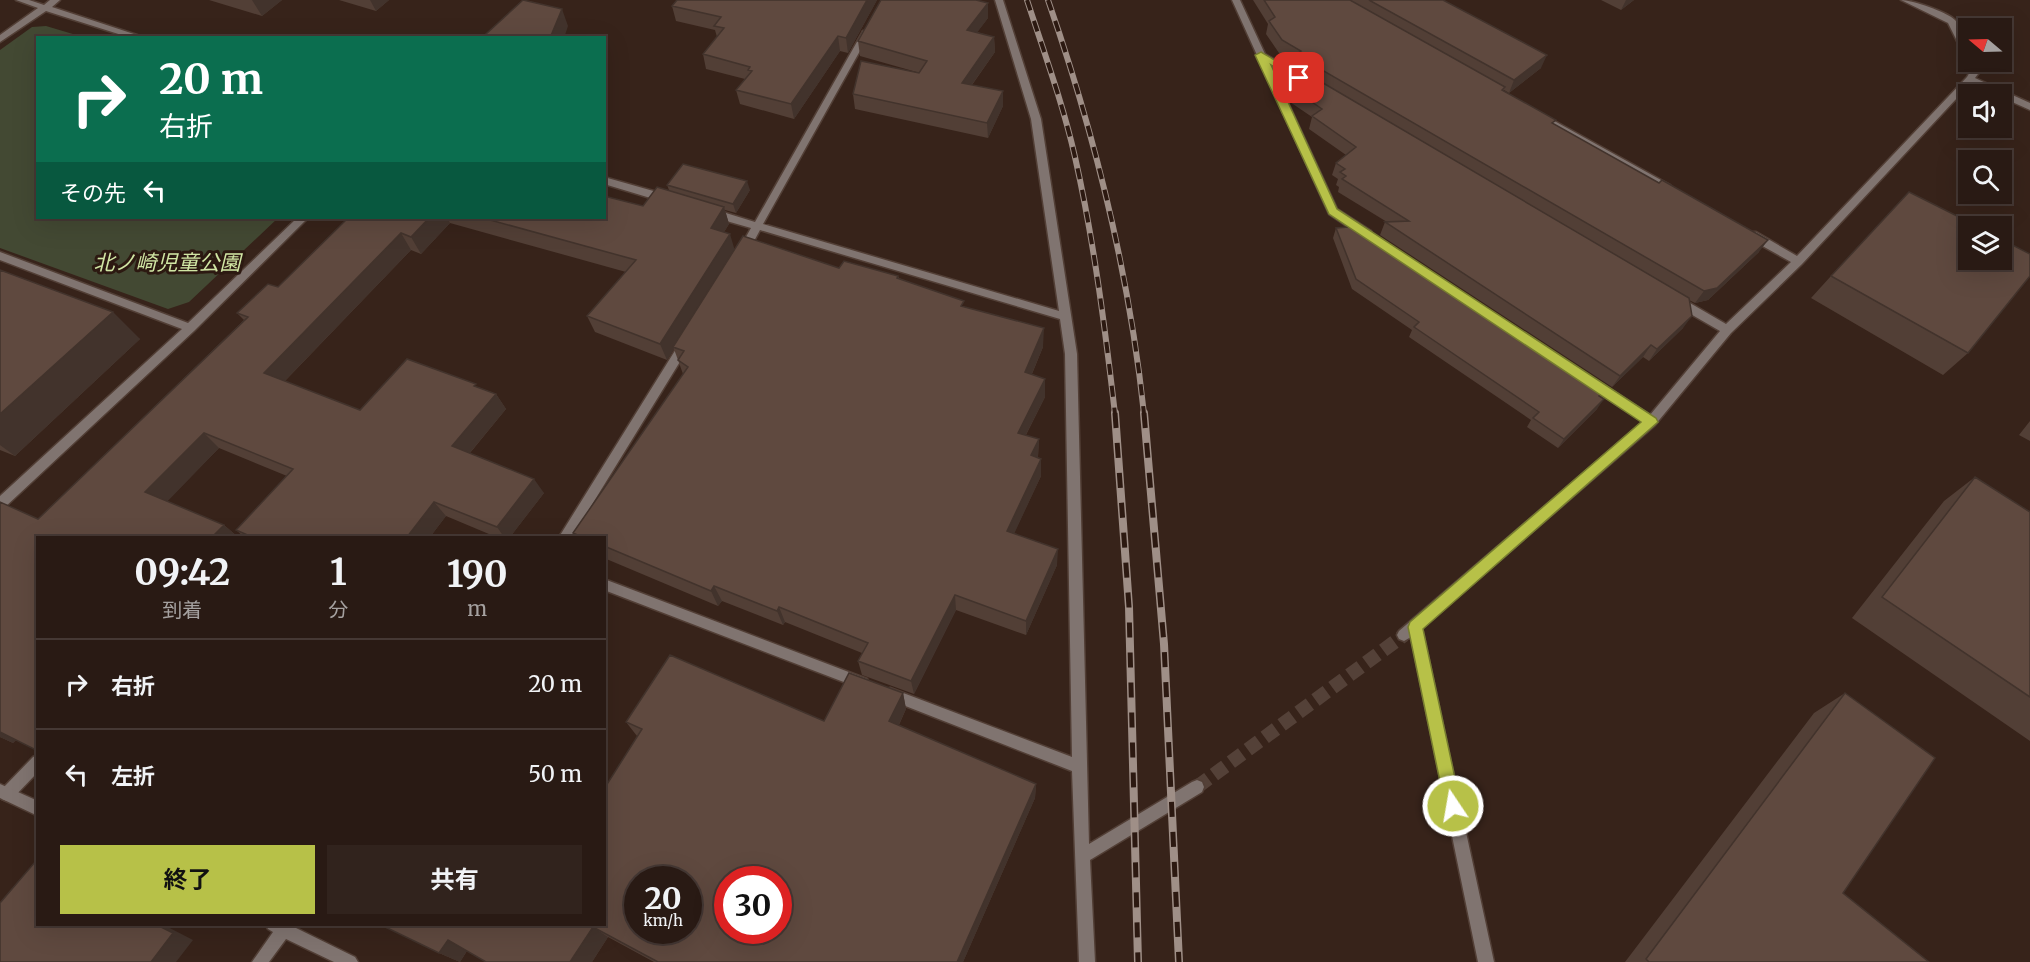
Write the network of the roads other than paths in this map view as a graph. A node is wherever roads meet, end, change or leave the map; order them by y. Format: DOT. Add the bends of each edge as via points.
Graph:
graph roads {
  1 [pos="20,0"];
  2 [pos="56,0"];
  3 [pos="999,0"];
  4 [pos="1236,0"];
  5 [pos="1905,0"];
  6 [pos="44,8"];
  7 [pos="873,21"];
  8 [pos="1958,34"];
  9 [pos="135,36"];
  10 [pos="0,39"];
  11 [pos="1261,55"];
  12 [pos="1975,72"];
  13 [pos="1970,79"];
  14 [pos="1322,91"];
  15 [pos="2030,107"];
  16 [pos="1529,110"];
  17 [pos="606,181"];
  18 [pos="1674,192"];
  19 [pos="681,203"];
  20 [pos="703,210"];
  21 [pos="302,219"];
  22 [pos="758,227"];
  23 [pos="1746,232"];
  24 [pos="1377,241"];
  25 [pos="0,256"];
  26 [pos="1798,261"];
  27 [pos="733,267"];
  28 [pos="1666,294"];
  29 [pos="1066,316"];
  30 [pos="190,328"];
  31 [pos="1727,330"];
  32 [pos="690,337"];
  33 [pos="1583,377"];
  34 [pos="1651,422"];
  35 [pos="0,504"];
  36 [pos="566,536"];
  37 [pos="606,585"];
  38 [pos="36,764"];
  39 [pos="1079,767"];
  40 [pos="1197,787"];
  41 [pos="3,793"];
  42 [pos="36,808"];
  43 [pos="1083,856"];
  44 [pos="282,926"];
  45 [pos="260,962"];
  46 [pos="350,962"];
  47 [pos="1086,962"];
  48 [pos="1486,962"];
  1 -- 6 [label="street"];
  2 -- 6 [label="street"];
  3 -- 29 [label="street" via="1036,119"];
  4 -- 11 [label="street"];
  5 -- 8 [label="street" via="1951,21"];
  6 -- 9 [label="street"];
  6 -- 10 [label="street"];
  7 -- 22 [label="street"];
  11 -- 14 [label="street"];
  11 -- 24 [label="street" via="1333,211"];
  12 -- 13 [label="street"];
  13 -- 15 [label="street"];
  13 -- 26 [label="street"];
  16 -- 18 [label="street"];
  17 -- 19 [label="street"];
  20 -- 22 [label="street"];
  21 -- 30 [label="street"];
  22 -- 27 [label="street"];
  22 -- 29 [label="street"];
  23 -- 26 [label="street"];
  25 -- 30 [label="street"];
  26 -- 31 [label="street"];
  28 -- 31 [label="street"];
  29 -- 39 [label="street" via="1071,354"];
  30 -- 35 [label="street"];
  31 -- 34 [label="street"];
  32 -- 36 [label="street"];
  33 -- 34 [label="street"];
  34 -- 48 [label="street" via="1410,631"];
  37 -- 39 [label="street"];
  38 -- 41 [label="street"];
  39 -- 43 [label="street"];
  40 -- 43 [label="street"];
  41 -- 42 [label="street"];
  43 -- 47 [label="street"];
  44 -- 45 [label="street"];
  44 -- 46 [label="street"];
}
